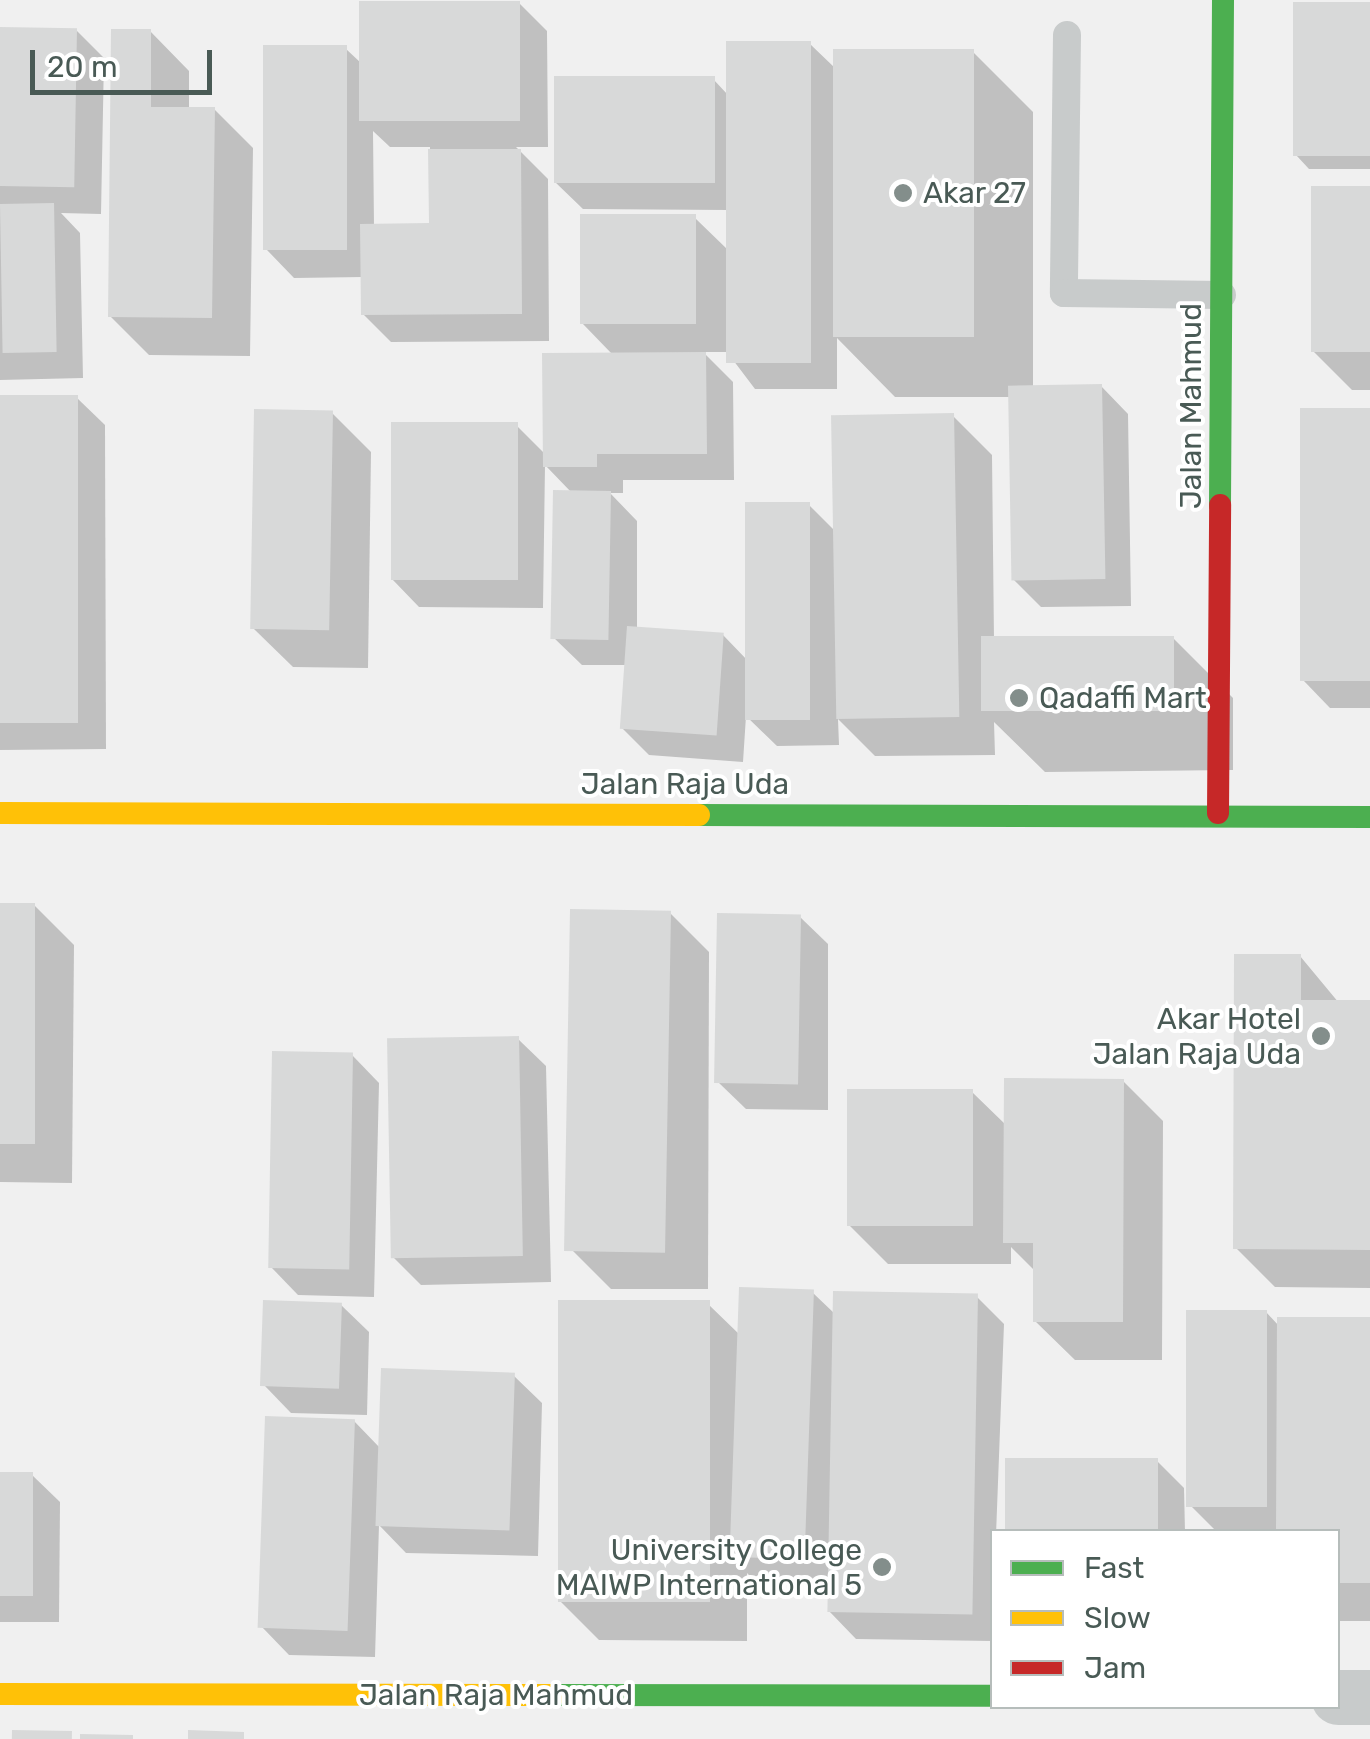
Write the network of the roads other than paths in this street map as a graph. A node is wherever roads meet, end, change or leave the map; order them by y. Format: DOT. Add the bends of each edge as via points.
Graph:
graph roads {
  1 [pos="1223,0"];
  2 [pos="1068,35"];
  3 [pos="1222,295"];
  4 [pos="0,813"];
  5 [pos="1218,813"];
  6 [pos="1370,817"];
  7 [pos="0,1694"];
  8 [pos="990,1696"];
  9 [pos="1340,1697"];
  10 [pos="1370,1697"];
  1 -- 3 [label="street, Jalan Mahmud"];
  2 -- 3 [label="lane" via="1064,293"];
  3 -- 5 [label="street, Jalan Mahmud"];
  4 -- 5 [label="street, Jalan Raja Uda"];
  5 -- 6 [label="street, Jalan Raja Uda"];
  7 -- 8 [label="street, Jalan Raja Mahmud"];
  9 -- 10 [label="street"];
}
